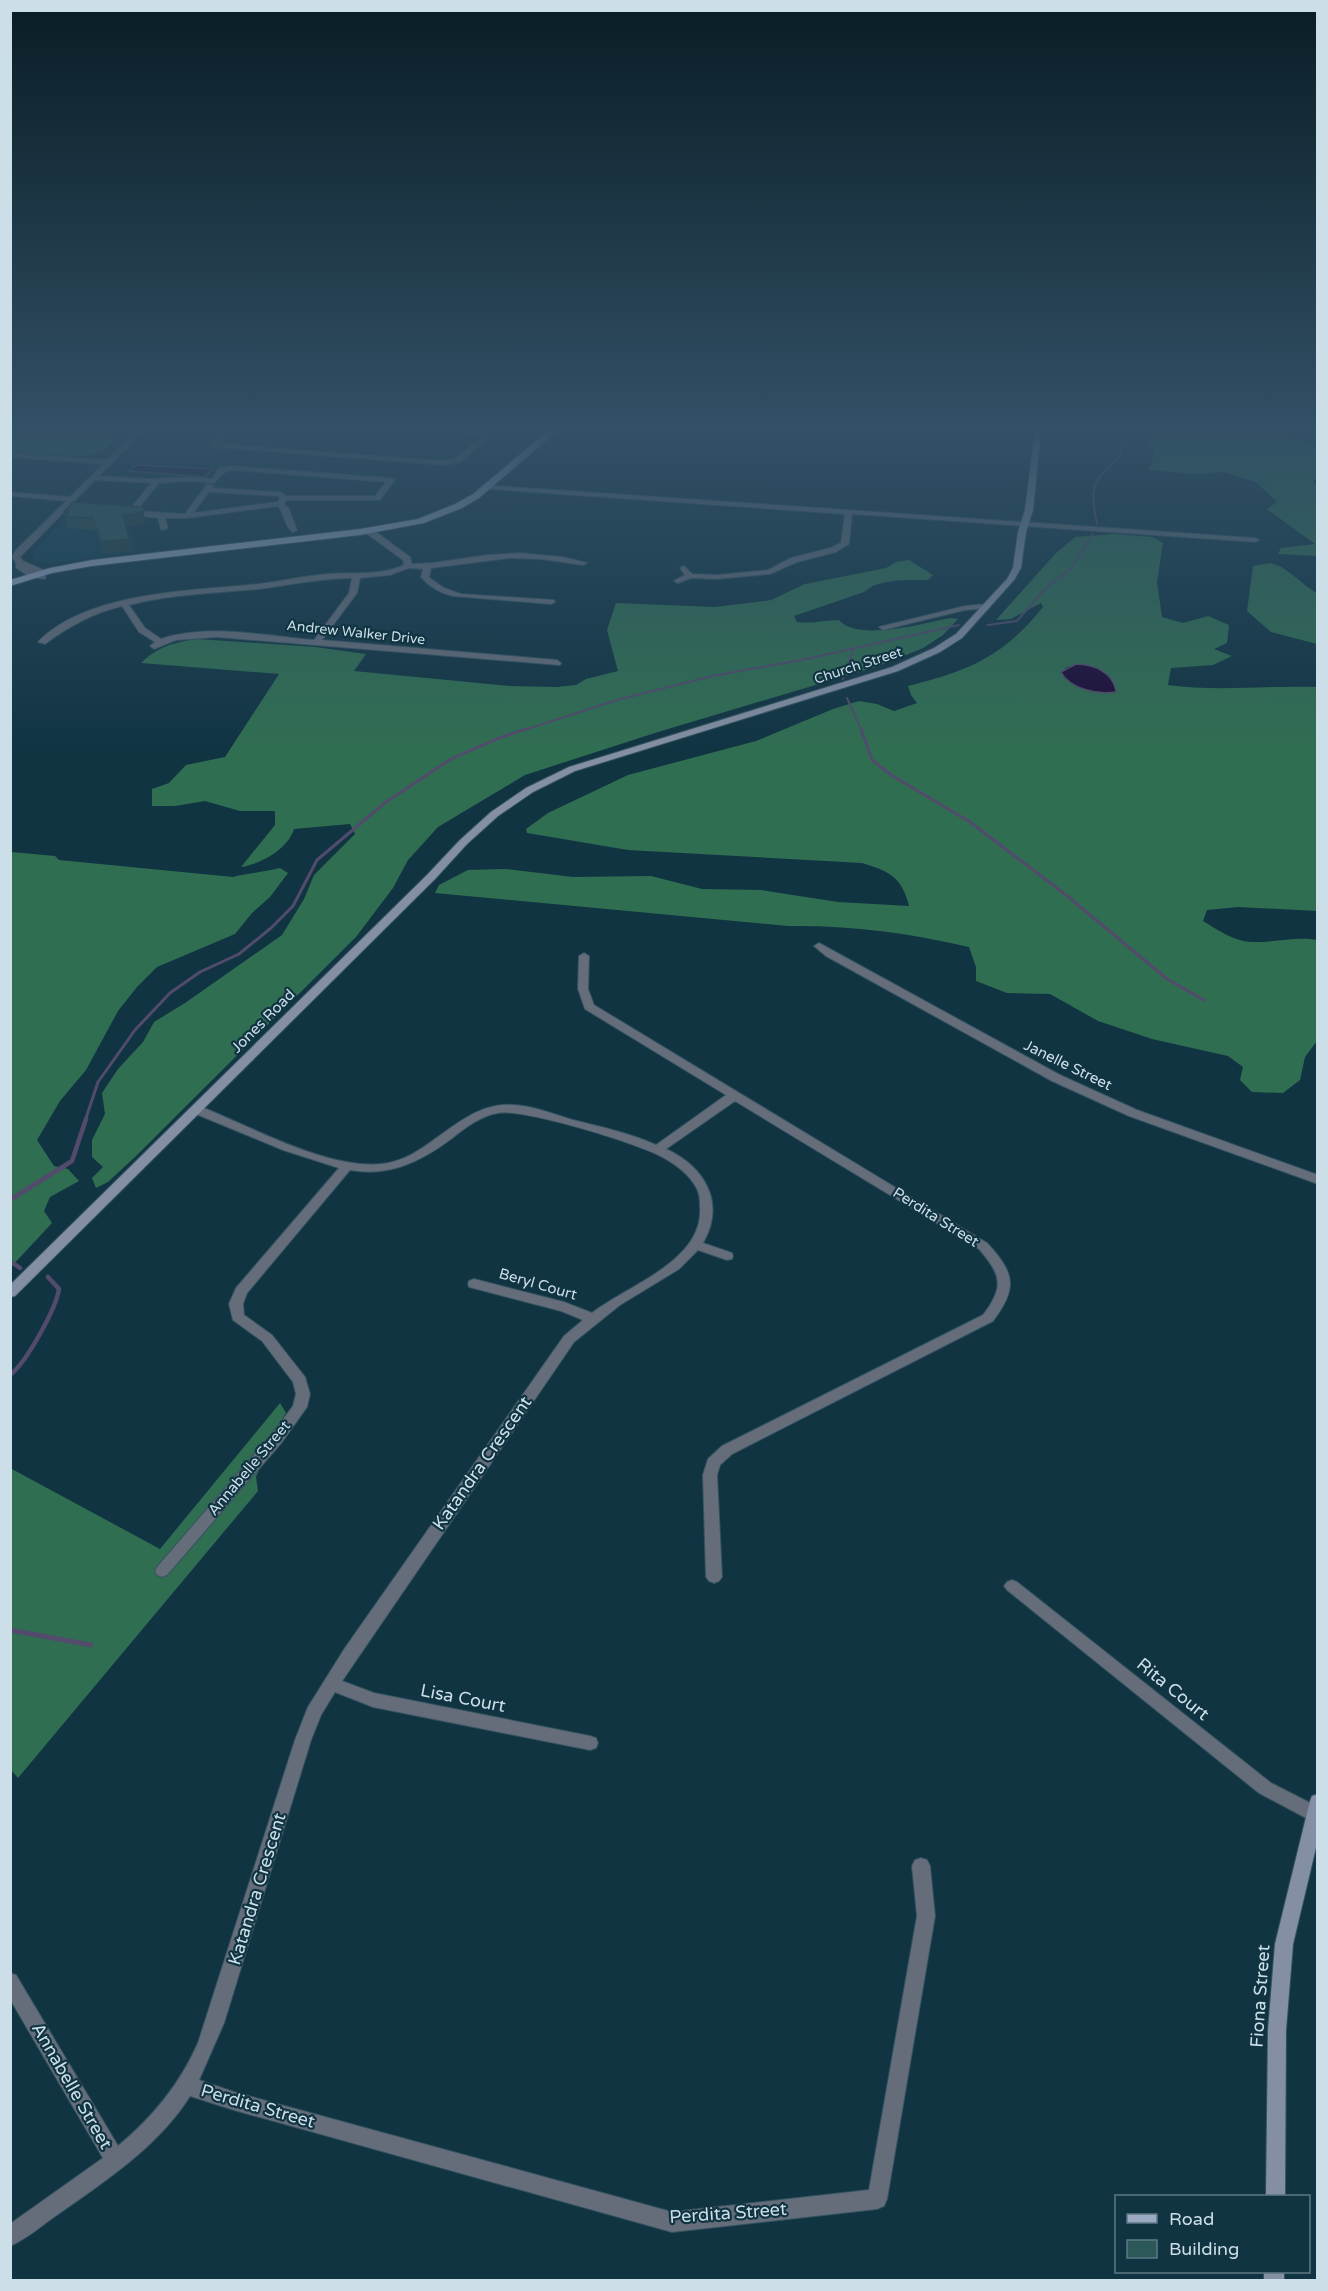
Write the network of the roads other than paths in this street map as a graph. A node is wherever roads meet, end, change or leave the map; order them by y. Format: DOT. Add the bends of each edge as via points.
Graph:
graph roads {
  1 [pos="33,538"];
  2 [pos="310,538"];
  3 [pos="378,538"];
  4 [pos="847,538"];
  5 [pos="1022,538"];
  6 [pos="1225,538"];
  7 [pos="1255,540"];
  8 [pos="583,563"];
  9 [pos="408,566"];
  10 [pos="427,567"];
  11 [pos="684,568"];
  12 [pos="39,575"];
  13 [pos="357,575"];
  14 [pos="690,576"];
  15 [pos="678,581"];
  16 [pos="10,583"];
  17 [pos="10,588"];
  18 [pos="551,602"];
  19 [pos="124,604"];
  20 [pos="986,606"];
  21 [pos="883,627"];
  22 [pos="317,641"];
  23 [pos="42,642"];
  24 [pos="557,663"];
  25 [pos="544,781"];
  26 [pos="819,946"];
  27 [pos="584,956"];
  28 [pos="735,1095"];
  29 [pos="195,1109"];
  30 [pos="658,1149"];
  31 [pos="346,1166"];
  32 [pos="1317,1180"];
  33 [pos="696,1245"];
  34 [pos="727,1256"];
  35 [pos="474,1284"];
  36 [pos="10,1293"];
  37 [pos="592,1318"];
  38 [pos="162,1571"];
  39 [pos="714,1577"];
  40 [pos="1012,1586"];
  41 [pos="331,1684"];
  42 [pos="590,1743"];
  43 [pos="1316,1808"];
  44 [pos="921,1866"];
  45 [pos="10,1982"];
  46 [pos="186,2085"];
  47 [pos="115,2160"];
  48 [pos="1275,2195"];
  49 [pos="10,2236"];
  1 -- 12 [label="street" via="16,558 19,566"];
  2 -- 12 [label="main road" via="94,562"];
  3 -- 9 [label="street" via="407,559"];
  4 -- 14 [label="street" via="840,547 794,560 770,572"];
  5 -- 20 [label="street, Church Street" via="1017,568"];
  6 -- 7 [label="street"];
  8 -- 10 [label="street" via="501,555"];
  9 -- 10 [label="street"];
  9 -- 13 [label="street" via="394,572"];
  10 -- 18 [label="street" via="425,577 430,584 449,593"];
  11 -- 14 [label="street"];
  12 -- 16 [label="main road"];
  12 -- 17 [label="main road"];
  13 -- 19 [label="street" via="201,589"];
  13 -- 22 [label="street" via="353,593"];
  14 -- 15 [label="street"];
  19 -- 22 [label="street, Andrew Walker Drive" via="141,630 157,644 217,634"];
  19 -- 23 [label="street" via="79,619"];
  20 -- 21 [label="street"];
  20 -- 25 [label="street, Church Street" via="959,636 906,665 605,757"];
  22 -- 24 [label="street, Andrew Walker Drive"];
  25 -- 29 [label="street, Jones Road" via="483,821"];
  26 -- 32 [label="street, Janelle Street" via="1056,1078 1133,1113"];
  27 -- 28 [label="street, Perdita Street" via="583,989 589,1007"];
  28 -- 30 [label="street"];
  28 -- 39 [label="street, Perdita Street" via="983,1246 999,1262 1006,1287 988,1318 727,1450 713,1463 710,1475"];
  29 -- 31 [label="street, Katandra Crescent"];
  29 -- 36 [label="street, Jones Road"];
  30 -- 31 [label="street, Katandra Crescent" via="507,1107 476,1115 427,1153 405,1162 382,1168"];
  30 -- 33 [label="street, Katandra Crescent" via="685,1166 702,1187 708,1205 706,1228"];
  31 -- 38 [label="street, Annabelle Street" via="241,1291 236,1304 238,1317 267,1338 300,1381 300,1407"];
  33 -- 34 [label="street"];
  33 -- 37 [label="street, Katandra Crescent" via="682,1261"];
  35 -- 37 [label="street, Beryl Court"];
  37 -- 41 [label="street, Katandra Crescent" via="554,1359"];
  40 -- 43 [label="street, Rita Court" via="1265,1788"];
  41 -- 42 [label="street, Lisa Court" via="373,1700"];
  41 -- 46 [label="street, Katandra Crescent" via="303,1740 215,2023"];
  43 -- 48 [label="street, Fiona Street" via="1284,1944"];
  44 -- 46 [label="street, Perdita Street" via="926,1916 877,2199 672,2222"];
  45 -- 47 [label="street, Annabelle Street"];
  46 -- 47 [label="street, Katandra Crescent" via="166,2114"];
  47 -- 49 [label="street, Katandra Crescent"];
}
